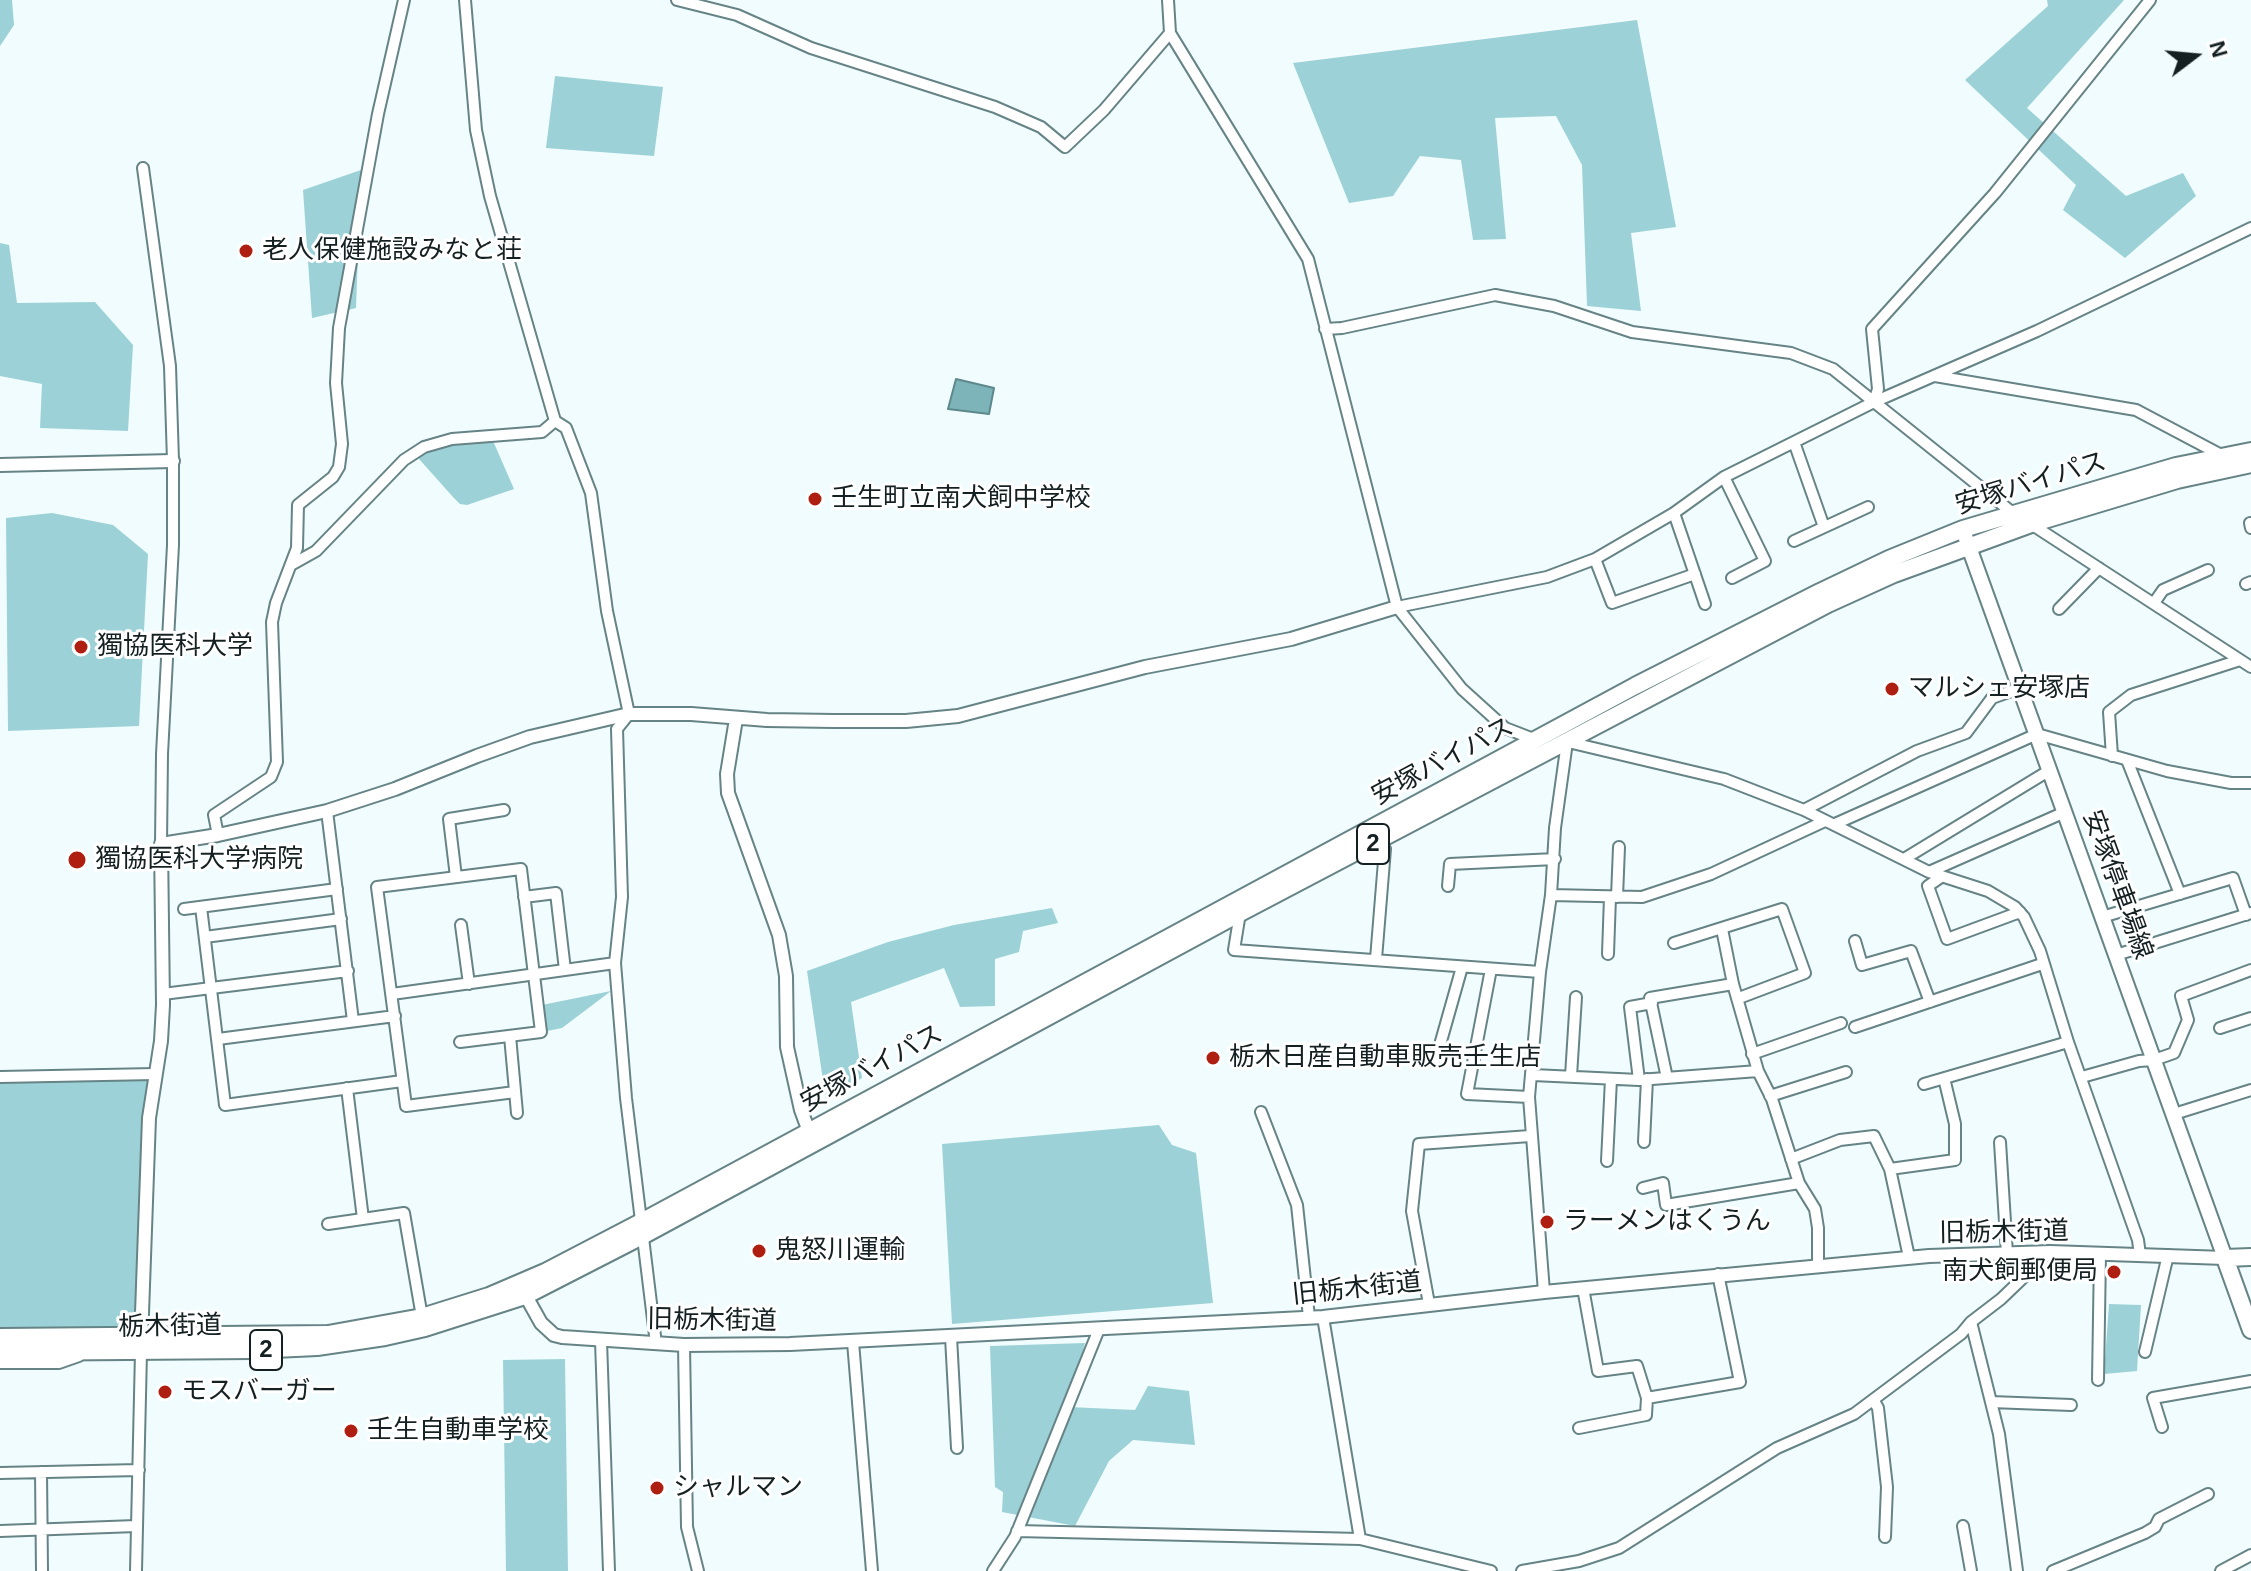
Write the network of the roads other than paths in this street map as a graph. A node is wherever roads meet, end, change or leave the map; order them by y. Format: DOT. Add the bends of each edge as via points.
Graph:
graph roads {
  1 [pos="404,0"];
  2 [pos="465,0"];
  3 [pos="677,0"];
  4 [pos="1168,0"];
  5 [pos="2150,0"];
  6 [pos="1170,33"];
  7 [pos="143,168"];
  8 [pos="2251,228"];
  9 [pos="1325,329"];
  10 [pos="1933,376"];
  11 [pos="1874,402"];
  12 [pos="555,421"];
  13 [pos="1794,442"];
  14 [pos="2251,451"];
  15 [pos="2223,456"];
  16 [pos="173,461"];
  17 [pos="2251,464"];
  18 [pos="0,465"];
  19 [pos="1724,477"];
  20 [pos="1868,507"];
  21 [pos="1674,513"];
  22 [pos="2012,513"];
  23 [pos="2031,524"];
  24 [pos="1824,527"];
  25 [pos="1966,537"];
  26 [pos="1794,541"];
  27 [pos="1595,559"];
  28 [pos="291,565"];
  29 [pos="2099,568"];
  30 [pos="2208,570"];
  31 [pos="1695,574"];
  32 [pos="1732,578"];
  33 [pos="2154,603"];
  34 [pos="1705,604"];
  35 [pos="1397,607"];
  36 [pos="2059,609"];
  37 [pos="2240,660"];
  38 [pos="2251,667"];
  39 [pos="2020,688"];
  40 [pos="629,714"];
  41 [pos="736,719"];
  42 [pos="2037,734"];
  43 [pos="1535,740"];
  44 [pos="1567,742"];
  45 [pos="2112,756"];
  46 [pos="2127,760"];
  47 [pos="2050,770"];
  48 [pos="2251,783"];
  49 [pos="504,810"];
  50 [pos="1804,810"];
  51 [pos="327,811"];
  52 [pos="2065,812"];
  53 [pos="1830,823"];
  54 [pos="218,835"];
  55 [pos="161,844"];
  56 [pos="1619,847"];
  57 [pos="1385,849"];
  58 [pos="1555,859"];
  59 [pos="1904,859"];
  60 [pos="1929,872"];
  61 [pos="456,877"];
  62 [pos="1941,877"];
  63 [pos="1448,886"];
  64 [pos="337,889"];
  65 [pos="2180,894"];
  66 [pos="1551,895"];
  67 [pos="524,897"];
  68 [pos="1613,897"];
  69 [pos="201,907"];
  70 [pos="184,909"];
  71 [pos="2020,912"];
  72 [pos="1240,913"];
  73 [pos="2248,914"];
  74 [pos="2102,917"];
  75 [pos="341,919"];
  76 [pos="461,925"];
  77 [pos="1722,929"];
  78 [pos="205,937"];
  79 [pos="1855,941"];
  80 [pos="1674,943"];
  81 [pos="1608,954"];
  82 [pos="2116,955"];
  83 [pos="1376,959"];
  84 [pos="615,963"];
  85 [pos="2042,964"];
  86 [pos="1462,967"];
  87 [pos="1491,969"];
  88 [pos="565,970"];
  89 [pos="2251,970"];
  90 [pos="348,971"];
  91 [pos="1540,972"];
  92 [pos="533,975"];
  93 [pos="469,984"];
  94 [pos="1733,984"];
  95 [pos="212,987"];
  96 [pos="163,994"];
  97 [pos="392,994"];
  98 [pos="1576,997"];
  99 [pos="1739,998"];
  100 [pos="1930,1002"];
  101 [pos="1652,1003"];
  102 [pos="395,1016"];
  103 [pos="2251,1018"];
  104 [pos="353,1021"];
  105 [pos="1841,1023"];
  106 [pos="1855,1027"];
  107 [pos="2220,1028"];
  108 [pos="510,1036"];
  109 [pos="218,1039"];
  110 [pos="460,1042"];
  111 [pos="2068,1042"];
  112 [pos="1752,1054"];
  113 [pos="1436,1059"];
  114 [pos="2154,1060"];
  115 [pos="1758,1071"];
  116 [pos="1846,1072"];
  117 [pos="155,1074"];
  118 [pos="1533,1075"];
  119 [pos="1571,1076"];
  120 [pos="0,1077"];
  121 [pos="2082,1077"];
  122 [pos="1667,1078"];
  123 [pos="1944,1078"];
  124 [pos="1611,1079"];
  125 [pos="1643,1080"];
  126 [pos="402,1081"];
  127 [pos="1924,1084"];
  128 [pos="347,1088"];
  129 [pos="2251,1090"];
  130 [pos="515,1092"];
  131 [pos="1770,1096"];
  132 [pos="1529,1097"];
  133 [pos="1261,1112"];
  134 [pos="517,1113"];
  135 [pos="2174,1114"];
  136 [pos="1530,1136"];
  137 [pos="811,1137"];
  138 [pos="1644,1142"];
  139 [pos="2000,1142"];
  140 [pos="1791,1159"];
  141 [pos="1607,1161"];
  142 [pos="1890,1169"];
  143 [pos="1799,1183"];
  144 [pos="1643,1188"];
  145 [pos="363,1219"];
  146 [pos="328,1224"];
  147 [pos="643,1228"];
  148 [pos="2050,1252"];
  149 [pos="2007,1254"];
  150 [pos="2100,1254"];
  151 [pos="2140,1255"];
  152 [pos="2168,1255"];
  153 [pos="1909,1257"];
  154 [pos="2251,1257"];
  155 [pos="2225,1258"];
  156 [pos="1818,1264"];
  157 [pos="1718,1274"];
  158 [pos="1583,1288"];
  159 [pos="522,1290"];
  160 [pos="1544,1292"];
  161 [pos="1429,1304"];
  162 [pos="422,1317"];
  163 [pos="1309,1317"];
  164 [pos="1323,1317"];
  165 [pos="1971,1322"];
  166 [pos="1099,1329"];
  167 [pos="2251,1330"];
  168 [pos="0,1337"];
  169 [pos="951,1337"];
  170 [pos="601,1341"];
  171 [pos="853,1342"];
  172 [pos="656,1344"];
  173 [pos="141,1345"];
  174 [pos="684,1345"];
  175 [pos="0,1352"];
  176 [pos="93,1352"];
  177 [pos="2145,1352"];
  178 [pos="0,1363"];
  179 [pos="2098,1380"];
  180 [pos="2251,1381"];
  181 [pos="1647,1398"];
  182 [pos="1874,1401"];
  183 [pos="1991,1402"];
  184 [pos="2071,1405"];
  185 [pos="2162,1427"];
  186 [pos="1579,1428"];
  187 [pos="957,1448"];
  188 [pos="139,1470"];
  189 [pos="41,1472"];
  190 [pos="0,1473"];
  191 [pos="2208,1494"];
  192 [pos="136,1526"];
  193 [pos="1963,1526"];
  194 [pos="42,1529"];
  195 [pos="0,1531"];
  196 [pos="1017,1531"];
  197 [pos="1885,1537"];
  198 [pos="1360,1539"];
  199 [pos="2251,1555"];
  200 [pos="42,1571"];
  201 [pos="136,1571"];
  202 [pos="609,1571"];
  203 [pos="698,1571"];
  204 [pos="872,1571"];
  205 [pos="993,1571"];
  206 [pos="1491,1571"];
  207 [pos="1522,1571"];
  208 [pos="1971,1571"];
  209 [pos="2017,1571"];
  210 [pos="2053,1571"];
  211 [pos="2221,1571"];
  1 -- 28 [label="street" via="339,328 339,467 298,505"];
  2 -- 12 [label="street" via="476,130 490,196"];
  3 -- 6 [label="street" via="737,15 811,48 995,107 1041,127 1065,147"];
  4 -- 6 [label="street"];
  5 -- 11 [label="street" via="1995,193 1872,329 1878,389"];
  6 -- 9 [label="street" via="1305,253"];
  7 -- 16 [label="street" via="170,366"];
  8 -- 10 [label="street"];
  9 -- 11 [label="street" via="1495,295 1554,306 1632,332 1791,353 1833,369"];
  9 -- 35 [label="street"];
  10 -- 11 [label="street"];
  10 -- 15 [label="street" via="2136,410"];
  11 -- 13 [label="street"];
  11 -- 22 [label="street"];
  12 -- 28 [label="street" via="542,432 452,439 424,447 404,460 316,551"];
  12 -- 40 [label="street" via="566,428 591,493 607,611"];
  13 -- 19 [label="street"];
  13 -- 24 [label="street"];
  14 -- 15 [label="main road, 安塚バイパス / 2"];
  15 -- 22 [label="main road, 安塚バイパス / 2"];
  16 -- 18 [label="street"];
  16 -- 55 [label="street"];
  17 -- 23 [label="main road, 安塚バイパス / 2" via="2177,480"];
  19 -- 21 [label="street"];
  19 -- 32 [label="street" via="1765,561"];
  20 -- 24 [label="street"];
  21 -- 27 [label="street"];
  21 -- 31 [label="street"];
  22 -- 23 [label="street"];
  22 -- 25 [label="main road, 安塚バイパス / 2"];
  23 -- 25 [label="main road, 安塚バイパス / 2"];
  23 -- 29 [label="street"];
  24 -- 26 [label="street"];
  25 -- 39 [label="main road, 安塚停車場線"];
  25 -- 43 [label="main road, 安塚バイパス / 2" via="1889,559"];
  25 -- 44 [label="main road, 安塚バイパス / 2"];
  27 -- 31 [label="street" via="1612,603"];
  27 -- 35 [label="street" via="1547,577"];
  28 -- 54 [label="street" via="272,622 275,770 214,815"];
  29 -- 33 [label="street"];
  29 -- 36 [label="street"];
  30 -- 33 [label="street" via="2163,590"];
  31 -- 34 [label="street"];
  33 -- 37 [label="street"];
  35 -- 41 [label="street" via="1291,639 1145,667 958,716 898,721"];
  35 -- 43 [label="street" via="1462,689 1505,728"];
  37 -- 38 [label="street"];
  37 -- 45 [label="street" via="2131,695 2109,712"];
  39 -- 42 [label="main road, 安塚停車場線"];
  39 -- 50 [label="street" via="1992,698 1966,733 1917,751"];
  40 -- 41 [label="street"];
  40 -- 51 [label="street" via="520,741"];
  40 -- 84 [label="street" via="617,729 622,897"];
  41 -- 137 [label="street" via="728,793 782,946 787,1047"];
  42 -- 45 [label="street"];
  42 -- 47 [label="main road, 安塚停車場線"];
  42 -- 53 [label="street"];
  43 -- 44 [label="street"];
  43 -- 137 [label="main road, 安塚バイパス / 2"];
  44 -- 50 [label="street" via="1724,779"];
  44 -- 58 [label="street"];
  44 -- 72 [label="main road, 安塚バイパス / 2"];
  45 -- 46 [label="street"];
  46 -- 48 [label="street"];
  46 -- 65 [label="street"];
  47 -- 52 [label="main road, 安塚停車場線"];
  47 -- 59 [label="street"];
  49 -- 61 [label="street" via="449,819"];
  50 -- 53 [label="street"];
  51 -- 54 [label="street"];
  51 -- 64 [label="street"];
  52 -- 60 [label="street"];
  52 -- 74 [label="main road, 安塚停車場線"];
  53 -- 59 [label="street"];
  53 -- 68 [label="street" via="1711,874 1642,897"];
  54 -- 55 [label="street"];
  55 -- 96 [label="street"];
  56 -- 68 [label="street"];
  57 -- 83 [label="street"];
  58 -- 63 [label="street" via="1450,864"];
  58 -- 66 [label="street"];
  59 -- 60 [label="street"];
  60 -- 62 [label="street"];
  61 -- 67 [label="street" via="521,869"];
  61 -- 97 [label="street" via="377,887"];
  62 -- 71 [label="street" via="1988,891"];
  62 -- 71 [label="street" via="1928,886 1947,939"];
  64 -- 69 [label="street"];
  64 -- 75 [label="street"];
  65 -- 73 [label="street" via="2233,878"];
  65 -- 74 [label="street"];
  66 -- 68 [label="street"];
  66 -- 91 [label="street"];
  67 -- 88 [label="street" via="556,893"];
  67 -- 92 [label="street"];
  68 -- 81 [label="street"];
  69 -- 70 [label="street"];
  69 -- 78 [label="street"];
  71 -- 85 [label="street"];
  72 -- 83 [label="street" via="1234,950"];
  72 -- 137 [label="main road, 安塚バイパス / 2"];
  73 -- 82 [label="street"];
  74 -- 82 [label="main road, 安塚停車場線"];
  75 -- 78 [label="street"];
  75 -- 90 [label="street"];
  76 -- 93 [label="street"];
  77 -- 80 [label="street"];
  77 -- 94 [label="street"];
  77 -- 99 [label="street" via="1782,909 1805,973"];
  78 -- 95 [label="street"];
  79 -- 100 [label="street" via="1862,965 1911,951"];
  82 -- 114 [label="main road, 安塚停車場線"];
  83 -- 86 [label="street"];
  84 -- 88 [label="street"];
  84 -- 147 [label="street"];
  85 -- 100 [label="street"];
  85 -- 111 [label="street"];
  86 -- 87 [label="street"];
  86 -- 113 [label="street"];
  87 -- 91 [label="street"];
  87 -- 132 [label="street" via="1467,1094"];
  88 -- 92 [label="street"];
  89 -- 114 [label="street" via="2181,996 2188,1020 2174,1053"];
  90 -- 95 [label="street"];
  90 -- 104 [label="street"];
  91 -- 118 [label="street"];
  92 -- 93 [label="street"];
  92 -- 108 [label="street" via="541,1032"];
  93 -- 97 [label="street"];
  94 -- 99 [label="street"];
  94 -- 101 [label="street" via="1650,998"];
  95 -- 96 [label="street"];
  95 -- 109 [label="street"];
  96 -- 117 [label="street"];
  97 -- 102 [label="street"];
  98 -- 119 [label="street"];
  99 -- 112 [label="street"];
  100 -- 106 [label="street"];
  101 -- 122 [label="street"];
  101 -- 125 [label="street" via="1630,1007"];
  102 -- 104 [label="street"];
  102 -- 126 [label="street"];
  103 -- 107 [label="street"];
  104 -- 109 [label="street"];
  105 -- 112 [label="street"];
  108 -- 110 [label="street"];
  108 -- 130 [label="street"];
  109 -- 128 [label="street" via="225,1105"];
  111 -- 121 [label="street"];
  111 -- 123 [label="street"];
  112 -- 115 [label="street"];
  114 -- 121 [label="street"];
  114 -- 135 [label="main road, 安塚停車場線"];
  115 -- 122 [label="street"];
  115 -- 131 [label="street"];
  116 -- 131 [label="street"];
  117 -- 120 [label="street"];
  117 -- 173 [label="street"];
  118 -- 119 [label="street"];
  118 -- 132 [label="street"];
  119 -- 124 [label="street"];
  121 -- 151 [label="street"];
  122 -- 125 [label="street"];
  123 -- 127 [label="street"];
  123 -- 142 [label="street" via="1955,1124 1955,1160"];
  124 -- 125 [label="street"];
  124 -- 141 [label="street"];
  125 -- 138 [label="street"];
  126 -- 128 [label="street"];
  126 -- 130 [label="street" via="406,1106"];
  128 -- 145 [label="street"];
  129 -- 135 [label="street"];
  130 -- 134 [label="street"];
  131 -- 140 [label="street"];
  132 -- 136 [label="street"];
  133 -- 163 [label="street" via="1297,1205"];
  135 -- 155 [label="main road, 安塚停車場線"];
  136 -- 160 [label="street"];
  136 -- 161 [label="street" via="1419,1144 1412,1211"];
  137 -- 147 [label="main road, 安塚バイパス / 2"];
  139 -- 149 [label="street"];
  140 -- 142 [label="street" via="1840,1140 1874,1136"];
  140 -- 143 [label="street"];
  142 -- 153 [label="street"];
  143 -- 144 [label="street" via="1666,1205 1663,1183"];
  143 -- 156 [label="street" via="1815,1209"];
  145 -- 146 [label="street"];
  145 -- 162 [label="street" via="404,1213"];
  147 -- 159 [label="main road, 安塚バイパス / 2"];
  147 -- 172 [label="street"];
  148 -- 149 [label="street, 旧栃木街道"];
  148 -- 150 [label="street, 旧栃木街道"];
  148 -- 165 [label="street"];
  149 -- 153 [label="street, 旧栃木街道"];
  150 -- 151 [label="street, 旧栃木街道"];
  150 -- 179 [label="street"];
  151 -- 152 [label="street, 旧栃木街道"];
  152 -- 155 [label="street, 旧栃木街道"];
  152 -- 177 [label="street"];
  153 -- 156 [label="street, 旧栃木街道"];
  154 -- 155 [label="main road"];
  155 -- 167 [label="main road"];
  156 -- 157 [label="street, 旧栃木街道"];
  157 -- 158 [label="street, 旧栃木街道"];
  157 -- 181 [label="street" via="1740,1382"];
  158 -- 160 [label="street, 旧栃木街道"];
  158 -- 181 [label="street" via="1598,1371 1637,1366"];
  159 -- 162 [label="main road, 栃木街道 / 2"];
  159 -- 170 [label="street, 旧栃木街道" via="554,1335"];
  159 -- 173 [label="main road, 栃木街道 / 2" via="460,1318 317,1347"];
  160 -- 161 [label="street, 旧栃木街道"];
  161 -- 164 [label="street, 旧栃木街道"];
  162 -- 173 [label="main road, 栃木街道 / 2" via="328,1334"];
  163 -- 164 [label="street, 旧栃木街道"];
  163 -- 166 [label="street, 旧栃木街道"];
  164 -- 198 [label="street"];
  165 -- 182 [label="street"];
  165 -- 183 [label="street"];
  166 -- 169 [label="street, 旧栃木街道"];
  166 -- 196 [label="street"];
  168 -- 173 [label="main road, 栃木街道 / 2"];
  169 -- 171 [label="street, 旧栃木街道"];
  169 -- 187 [label="street"];
  170 -- 172 [label="street, 旧栃木街道"];
  170 -- 202 [label="street"];
  171 -- 174 [label="street, 旧栃木街道"];
  171 -- 204 [label="street"];
  172 -- 174 [label="street, 旧栃木街道"];
  173 -- 176 [label="main road, 栃木街道 / 2"];
  173 -- 188 [label="street"];
  174 -- 203 [label="street" via="687,1527"];
  175 -- 176 [label="main road, 栃木街道 / 2"];
  176 -- 178 [label="street" via="59,1363"];
  180 -- 185 [label="street" via="2153,1398"];
  181 -- 186 [label="street" via="1646,1415"];
  182 -- 197 [label="street" via="1887,1487"];
  182 -- 207 [label="street" via="1777,1448 1619,1548"];
  183 -- 184 [label="street"];
  183 -- 209 [label="street"];
  188 -- 189 [label="street"];
  188 -- 192 [label="street"];
  189 -- 190 [label="street"];
  189 -- 194 [label="street"];
  191 -- 210 [label="street" via="2159,1519 2145,1533"];
  192 -- 194 [label="street"];
  192 -- 201 [label="street"];
  193 -- 208 [label="street"];
  194 -- 195 [label="street"];
  194 -- 200 [label="street"];
  196 -- 198 [label="street"];
  196 -- 205 [label="street"];
  198 -- 206 [label="street"];
  199 -- 211 [label="street"];
}
